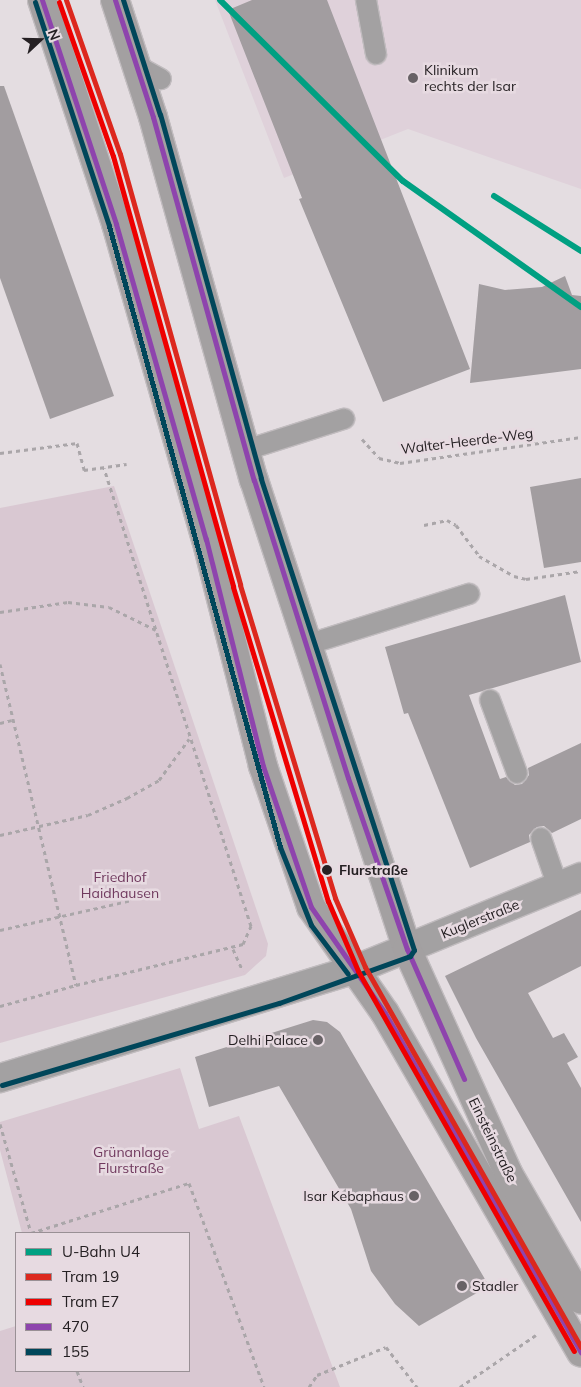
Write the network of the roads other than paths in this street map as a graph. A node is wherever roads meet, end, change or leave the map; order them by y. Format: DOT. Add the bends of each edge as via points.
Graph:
graph roads {
  1 [pos="42,0"];
  2 [pos="115,0"];
  3 [pos="366,0"];
  4 [pos="376,54"];
  5 [pos="344,419"];
  6 [pos="246,450"];
  7 [pos="469,594"];
  8 [pos="306,646"];
  9 [pos="490,700"];
  10 [pos="516,773"];
  11 [pos="541,838"];
  12 [pos="570,882"];
  13 [pos="407,949"];
  14 [pos="354,970"];
  15 [pos="0,1078"];
  16 [pos="581,1300"];
  17 [pos="581,1353"];
  1 -- 14 [label="main road, Einsteinstraße" via="116,224 287,846 318,922"];
  2 -- 6 [label="main road, Einsteinstraße" via="150,73"];
  3 -- 4 [label="lane"];
  5 -- 6 [label="lane"];
  6 -- 8 [label="main road, Einsteinstraße"];
  7 -- 8 [label="lane"];
  8 -- 13 [label="main road, Einsteinstraße"];
  9 -- 10 [label="lane"];
  11 -- 12 [label="lane"];
  12 -- 13 [label="street, Kuglerstraße"];
  13 -- 14 [label="street, Kuglerstraße"];
  13 -- 16 [label="main road, Einsteinstraße" via="508,1173"];
  14 -- 15 [label="street"];
  14 -- 17 [label="main road, Einsteinstraße" via="389,1020"];
}
